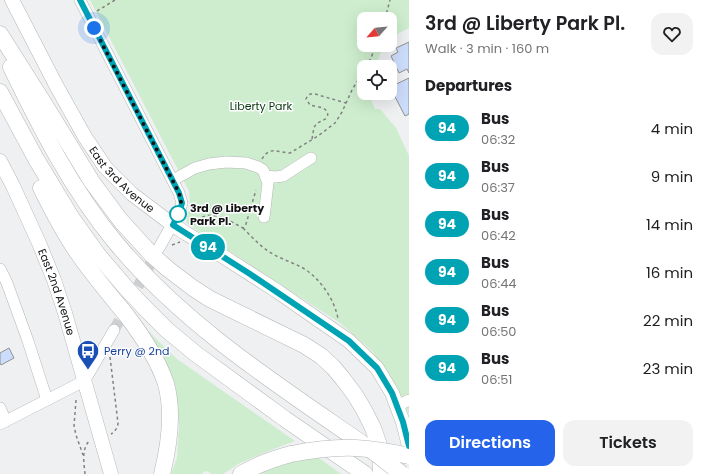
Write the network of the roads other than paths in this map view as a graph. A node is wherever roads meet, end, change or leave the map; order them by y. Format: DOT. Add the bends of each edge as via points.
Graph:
graph roads {
  1 [pos="12,0"];
  2 [pos="80,0"];
  3 [pos="0,34"];
  4 [pos="0,45"];
  5 [pos="1,94"];
  6 [pos="311,158"];
  7 [pos="0,161"];
  8 [pos="266,176"];
  9 [pos="173,180"];
  10 [pos="264,217"];
  11 [pos="173,225"];
  12 [pos="159,248"];
  13 [pos="0,269"];
  14 [pos="4,284"];
  15 [pos="114,330"];
  16 [pos="84,381"];
  17 [pos="47,400"];
  18 [pos="403,403"];
  19 [pos="0,408"];
  20 [pos="3,423"];
  21 [pos="409,446"];
  22 [pos="409,456"];
  23 [pos="362,472"];
  24 [pos="111,474"];
  25 [pos="162,474"];
  26 [pos="241,474"];
  27 [pos="381,474"];
  28 [pos="402,474"];
  1 -- 11 [label="main road, East 3rd Avenue" via="57,87 105,167 132,194"];
  2 -- 9 [label="street"];
  3 -- 27 [label="highway" via="92,182 121,221 152,256 210,299 304,345 333,367 361,404 373,428 380,448"];
  4 -- 28 [label="highway, bridge" via="72,182 116,244 136,266 205,330"];
  5 -- 23 [label="highway" via="71,217 98,255 142,306 196,354"];
  5 -- 25 [label="highway" via="15,139 59,223 76,251 146,343 162,373 170,422 167,456"];
  6 -- 8 [label="street" via="283,176"];
  7 -- 16 [label="main road, East 2nd Avenue" via="47,262 65,313"];
  8 -- 9 [label="street" via="258,167 246,163 226,162 195,168"];
  8 -- 10 [label="street" via="268,183"];
  9 -- 11 [label="street" via="182,203"];
  11 -- 12 [label="street"];
  11 -- 18 [label="main road, East 3rd Avenue" via="349,341 377,368 392,393"];
  13 -- 14 [label="street"];
  14 -- 17 [label="street" via="28,341"];
  15 -- 16 [label="street"];
  16 -- 17 [label="street"];
  16 -- 24 [label="main road, East 2nd Avenue"];
  17 -- 20 [label="street"];
  18 -- 21 [label="main road, East 3rd Avenue" via="403,422"];
  19 -- 20 [label="street"];
  22 -- 26 [label="highway, bridge" via="356,448 315,450 272,459"];
}
